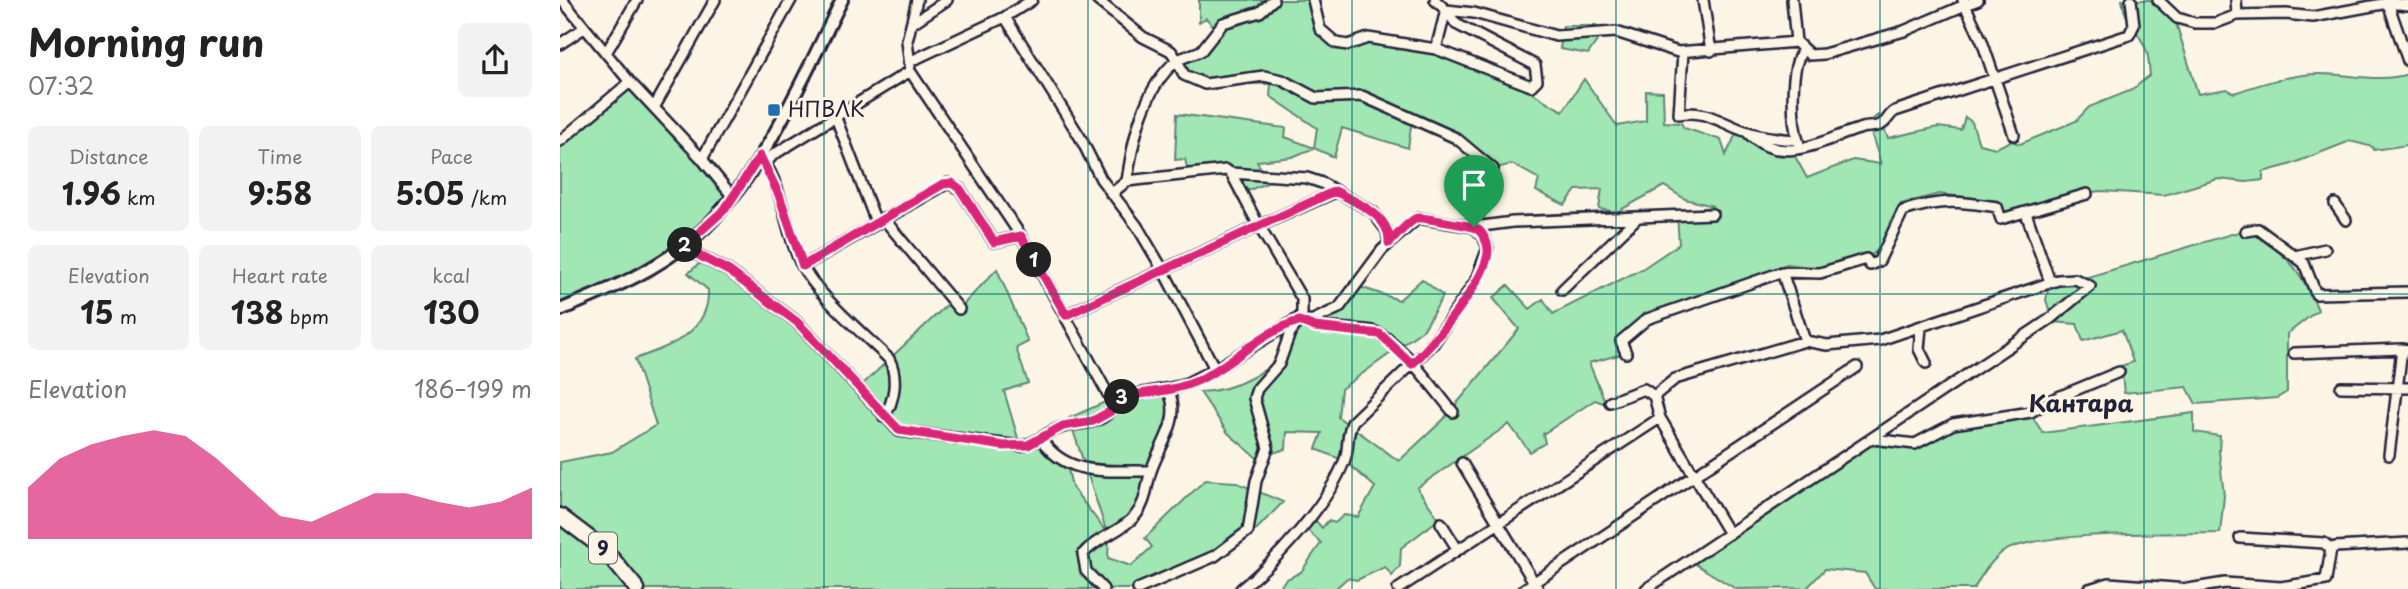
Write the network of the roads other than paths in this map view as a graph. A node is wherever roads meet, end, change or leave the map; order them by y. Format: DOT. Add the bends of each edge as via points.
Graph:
graph roads {
  1 [pos="637,0"];
  2 [pos="715,0"];
  3 [pos="791,0"];
  4 [pos="842,0"];
  5 [pos="917,0"];
  6 [pos="947,0"];
  7 [pos="1032,0"];
  8 [pos="1097,0"];
  9 [pos="1273,0"];
  10 [pos="1313,0"];
  11 [pos="1434,0"];
  12 [pos="1703,0"];
  13 [pos="1793,0"];
  14 [pos="1978,0"];
  15 [pos="2131,0"];
  16 [pos="2158,0"];
  17 [pos="2236,0"];
  18 [pos="561,1"];
  19 [pos="1964,2"];
  20 [pos="2388,2"];
  21 [pos="2408,5"];
  22 [pos="1446,10"];
  23 [pos="2237,15"];
  24 [pos="1005,17"];
  25 [pos="911,24"];
  26 [pos="584,28"];
  27 [pos="1796,42"];
  28 [pos="560,44"];
  29 [pos="1436,49"];
  30 [pos="1803,50"];
  31 [pos="1711,51"];
  32 [pos="1683,52"];
  33 [pos="606,53"];
  34 [pos="1177,60"];
  35 [pos="2408,61"];
  36 [pos="910,67"];
  37 [pos="1995,80"];
  38 [pos="630,82"];
  39 [pos="655,106"];
  40 [pos="836,118"];
  41 [pos="1748,132"];
  42 [pos="2014,135"];
  43 [pos="1797,140"];
  44 [pos="560,141"];
  45 [pos="1808,149"];
  46 [pos="702,159"];
  47 [pos="763,160"];
  48 [pos="1231,173"];
  49 [pos="1127,181"];
  50 [pos="1335,191"];
  51 [pos="1111,194"];
  52 [pos="2087,194"];
  53 [pos="733,197"];
  54 [pos="2336,204"];
  55 [pos="2026,213"];
  56 [pos="1712,214"];
  57 [pos="1637,218"];
  58 [pos="879,220"];
  59 [pos="2346,220"];
  60 [pos="1259,226"];
  61 [pos="1474,227"];
  62 [pos="2246,231"];
  63 [pos="1021,236"];
  64 [pos="1389,243"];
  65 [pos="683,247"];
  66 [pos="2325,249"];
  67 [pos="2295,256"];
  68 [pos="803,266"];
  69 [pos="1163,270"];
  70 [pos="1782,272"];
  71 [pos="2050,282"];
  72 [pos="1562,290"];
  73 [pos="2408,292"];
  74 [pos="959,309"];
  75 [pos="560,310"];
  76 [pos="1066,315"];
  77 [pos="1299,321"];
  78 [pos="1921,327"];
  79 [pos="1805,341"];
  80 [pos="2405,350"];
  81 [pos="1626,353"];
  82 [pos="2294,353"];
  83 [pos="1926,363"];
  84 [pos="1412,364"];
  85 [pos="1857,367"];
  86 [pos="1214,369"];
  87 [pos="2119,372"];
  88 [pos="2341,387"];
  89 [pos="2397,387"];
  90 [pos="2408,388"];
  91 [pos="1168,390"];
  92 [pos="1654,396"];
  93 [pos="1112,399"];
  94 [pos="1610,402"];
  95 [pos="1453,412"];
  96 [pos="884,417"];
  97 [pos="1660,418"];
  98 [pos="1041,439"];
  99 [pos="1873,439"];
  100 [pos="2389,456"];
  101 [pos="1462,463"];
  102 [pos="1150,471"];
  103 [pos="1696,475"];
  104 [pos="560,516"];
  105 [pos="1441,523"];
  106 [pos="1499,524"];
  107 [pos="1729,534"];
  108 [pos="2240,538"];
  109 [pos="2408,543"];
  110 [pos="2331,549"];
  111 [pos="1458,550"];
  112 [pos="1536,586"];
  113 [pos="1651,587"];
  114 [pos="637,589"];
  115 [pos="1103,589"];
  116 [pos="1138,589"];
  117 [pos="1241,589"];
  118 [pos="1398,589"];
  119 [pos="1524,589"];
  120 [pos="2089,589"];
  1 -- 33 [label="street"];
  2 -- 39 [label="street"];
  3 -- 46 [label="street"];
  4 -- 47 [label="street"];
  5 -- 25 [label="street"];
  6 -- 25 [label="street"];
  7 -- 24 [label="street"];
  8 -- 34 [label="street" via="1143,37 1171,51"];
  9 -- 34 [label="street" via="1260,12 1223,23 1200,51"];
  10 -- 29 [label="street" via="1320,29 1336,43 1348,45 1368,38"];
  11 -- 22 [label="street"];
  12 -- 31 [label="street"];
  13 -- 27 [label="street"];
  14 -- 19 [label="street"];
  15 -- 37 [label="street" via="2134,25 2129,35"];
  16 -- 23 [label="street" via="2186,21 2216,23"];
  17 -- 23 [label="street"];
  18 -- 26 [label="street"];
  19 -- 30 [label="street" via="1904,31 1824,54 1810,55"];
  19 -- 37 [label="street"];
  20 -- 21 [label="street"];
  20 -- 23 [label="street" via="2313,17"];
  20 -- 35 [label="street"];
  22 -- 29 [label="street"];
  22 -- 29 [label="street" via="1456,24 1530,61 1537,80 1527,87"];
  22 -- 32 [label="street" via="1482,15 1543,35 1616,32"];
  24 -- 36 [label="street"];
  24 -- 51 [label="street"];
  25 -- 36 [label="street" via="907,41"];
  26 -- 28 [label="street"];
  26 -- 33 [label="street"];
  27 -- 30 [label="street"];
  27 -- 31 [label="street"];
  30 -- 43 [label="street" via="1795,74"];
  31 -- 32 [label="street"];
  32 -- 41 [label="street" via="1679,114 1709,115"];
  33 -- 38 [label="street"];
  34 -- 49 [label="street" via="1162,75 1146,104"];
  34 -- 61 [label="street" via="1184,75 1198,83 1264,76 1316,98 1362,96 1456,138 1493,169"];
  36 -- 40 [label="street"];
  36 -- 63 [label="street"];
  37 -- 42 [label="street"];
  37 -- 45 [label="street" via="1895,111 1880,125 1859,128"];
  38 -- 39 [label="street"];
  38 -- 44 [label="street"];
  39 -- 46 [label="street"];
  40 -- 47 [label="street"];
  40 -- 58 [label="street"];
  41 -- 43 [label="street"];
  41 -- 45 [label="street" via="1771,147"];
  43 -- 45 [label="street"];
  46 -- 53 [label="street"];
  47 -- 53 [label="street"];
  47 -- 68 [label="street"];
  48 -- 49 [label="street" via="1216,169"];
  48 -- 50 [label="street" via="1307,178"];
  48 -- 60 [label="street"];
  49 -- 51 [label="street"];
  50 -- 60 [label="street"];
  50 -- 64 [label="street" via="1373,212 1387,231"];
  51 -- 69 [label="street"];
  52 -- 55 [label="street"];
  53 -- 65 [label="street"];
  54 -- 59 [label="street"];
  55 -- 70 [label="street" via="2001,219 1997,207 1952,200 1931,202 1903,211 1879,261 1870,265 1866,259 1820,273"];
  55 -- 71 [label="street"];
  56 -- 57 [label="street"];
  57 -- 61 [label="street"];
  57 -- 72 [label="street"];
  58 -- 63 [label="street" via="952,183 994,242"];
  58 -- 68 [label="street"];
  58 -- 74 [label="street"];
  60 -- 69 [label="street"];
  60 -- 77 [label="street" via="1302,299"];
  61 -- 64 [label="street" via="1418,218"];
  61 -- 84 [label="street" via="1488,248 1484,266 1437,338"];
  62 -- 67 [label="street" via="2258,229"];
  63 -- 76 [label="street"];
  64 -- 77 [label="street" via="1339,308"];
  65 -- 75 [label="street" via="617,286"];
  65 -- 96 [label="street" via="729,271 797,322"];
  66 -- 67 [label="street"];
  67 -- 73 [label="street" via="2304,263 2316,294"];
  68 -- 96 [label="street" via="895,370 892,405"];
  69 -- 76 [label="street"];
  69 -- 86 [label="street"];
  70 -- 79 [label="street"];
  70 -- 81 [label="street" via="1647,318 1621,341"];
  71 -- 78 [label="street"];
  71 -- 99 [label="street" via="2075,279 2090,286 2050,319"];
  76 -- 93 [label="street"];
  77 -- 84 [label="street" via="1380,334"];
  77 -- 86 [label="street"];
  77 -- 116 [label="street" via="1290,332 1279,364 1254,397 1268,448 1256,481 1248,531 1215,556"];
  78 -- 79 [label="street" via="1880,340 1828,345"];
  78 -- 83 [label="street" via="1919,349"];
  79 -- 92 [label="street" via="1675,379"];
  80 -- 82 [label="street"];
  80 -- 89 [label="street"];
  84 -- 95 [label="street"];
  84 -- 117 [label="street" via="1353,421 1345,461 1324,498"];
  85 -- 103 [label="street"];
  86 -- 91 [label="street"];
  87 -- 99 [label="street" via="2031,412 1953,424 1915,444"];
  88 -- 89 [label="street"];
  89 -- 90 [label="street"];
  89 -- 100 [label="street"];
  91 -- 93 [label="street"];
  91 -- 102 [label="street" via="1173,412"];
  92 -- 94 [label="street" via="1644,389"];
  92 -- 97 [label="street"];
  93 -- 98 [label="street" via="1108,414 1063,426"];
  96 -- 98 [label="street" via="894,427 911,433 1004,446"];
  97 -- 103 [label="street"];
  97 -- 106 [label="street"];
  98 -- 102 [label="street" via="1065,465"];
  99 -- 107 [label="street"];
  101 -- 106 [label="street"];
  102 -- 115 [label="street" via="1144,500 1133,518 1083,554 1086,571"];
  103 -- 107 [label="street"];
  103 -- 112 [label="street"];
  104 -- 114 [label="main road, 9" via="605,550"];
  105 -- 111 [label="street"];
  106 -- 111 [label="street"];
  106 -- 112 [label="street"];
  107 -- 113 [label="street"];
  108 -- 110 [label="street" via="2324,543"];
  109 -- 110 [label="street"];
  110 -- 120 [label="street" via="2326,580 2281,587 2225,583 2188,589 2109,583"];
  111 -- 118 [label="street"];
  112 -- 119 [label="street"];
}
